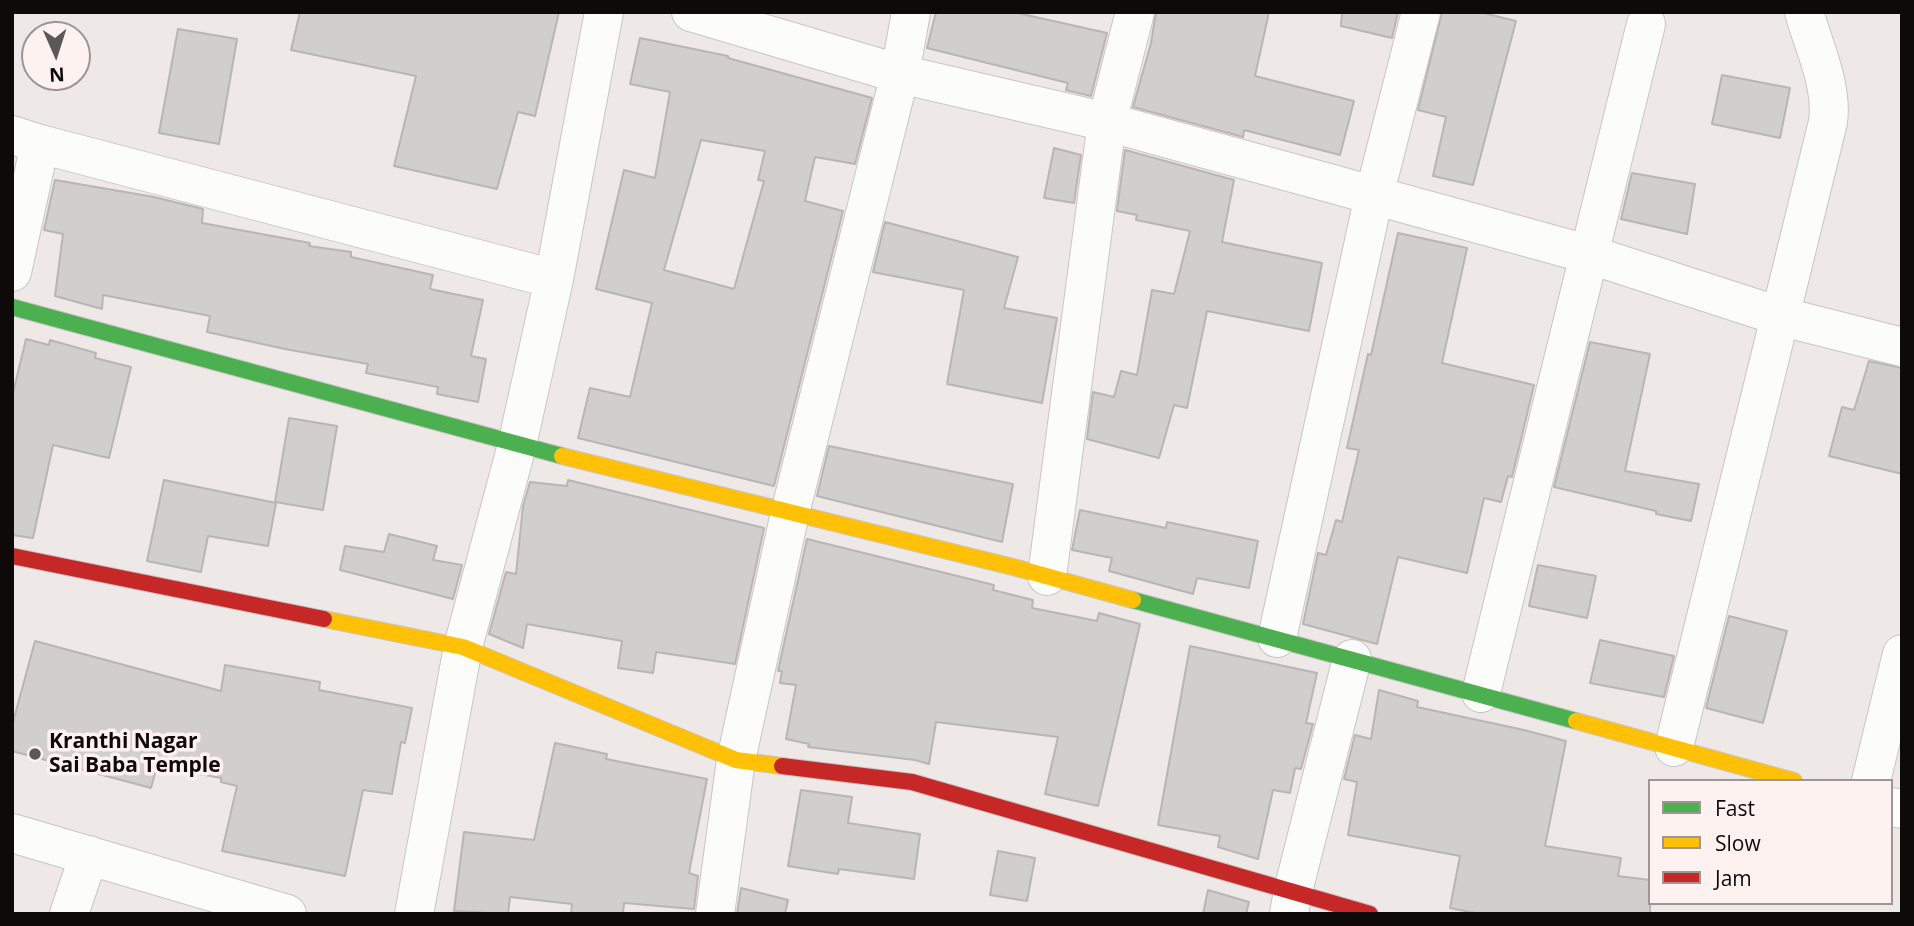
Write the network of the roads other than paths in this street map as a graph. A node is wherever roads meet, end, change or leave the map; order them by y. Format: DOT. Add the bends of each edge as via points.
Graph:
graph roads {
  1 [pos="604,12"];
  2 [pos="691,12"];
  3 [pos="911,12"];
  4 [pos="1136,12"];
  5 [pos="1421,12"];
  6 [pos="1804,12"];
  7 [pos="1646,24"];
  8 [pos="900,75"];
  9 [pos="1107,121"];
  10 [pos="26,139"];
  11 [pos="1374,196"];
  12 [pos="1591,255"];
  13 [pos="12,272"];
  14 [pos="554,279"];
  15 [pos="12,307"];
  16 [pos="1779,316"];
  17 [pos="1902,347"];
  18 [pos="517,445"];
  19 [pos="790,513"];
  20 [pos="12,556"];
  21 [pos="1047,576"];
  22 [pos="1277,638"];
  23 [pos="463,647"];
  24 [pos="1902,654"];
  25 [pos="1352,659"];
  26 [pos="1481,693"];
  27 [pos="1674,747"];
  28 [pos="736,760"];
  29 [pos="1787,779"];
  30 [pos="1871,779"];
  31 [pos="12,833"];
  32 [pos="89,855"];
  33 [pos="1291,902"];
  34 [pos="69,914"];
  35 [pos="287,914"];
  36 [pos="414,914"];
  37 [pos="715,914"];
  38 [pos="1370,914"];
  1 -- 14 [label="street"];
  2 -- 8 [label="street"];
  3 -- 8 [label="street"];
  4 -- 9 [label="street"];
  5 -- 11 [label="street"];
  6 -- 16 [label="street" via="1830,106"];
  7 -- 12 [label="street"];
  8 -- 9 [label="street"];
  8 -- 19 [label="street"];
  9 -- 11 [label="street"];
  9 -- 21 [label="street"];
  10 -- 13 [label="street"];
  10 -- 14 [label="street"];
  11 -- 12 [label="street"];
  11 -- 22 [label="street"];
  12 -- 16 [label="street"];
  12 -- 26 [label="street"];
  14 -- 18 [label="street"];
  15 -- 18 [label="street"];
  16 -- 17 [label="street"];
  16 -- 27 [label="street"];
  18 -- 19 [label="street"];
  18 -- 23 [label="street"];
  19 -- 21 [label="street"];
  19 -- 28 [label="street"];
  20 -- 23 [label="street"];
  21 -- 22 [label="street"];
  22 -- 25 [label="street"];
  23 -- 28 [label="street"];
  23 -- 36 [label="street"];
  24 -- 30 [label="street"];
  25 -- 26 [label="street"];
  25 -- 33 [label="street"];
  26 -- 27 [label="street"];
  27 -- 29 [label="street"];
  28 -- 33 [label="street" via="912,782"];
  28 -- 37 [label="street"];
  31 -- 32 [label="street"];
  32 -- 34 [label="street"];
  32 -- 35 [label="street"];
  33 -- 38 [label="street"];
}
